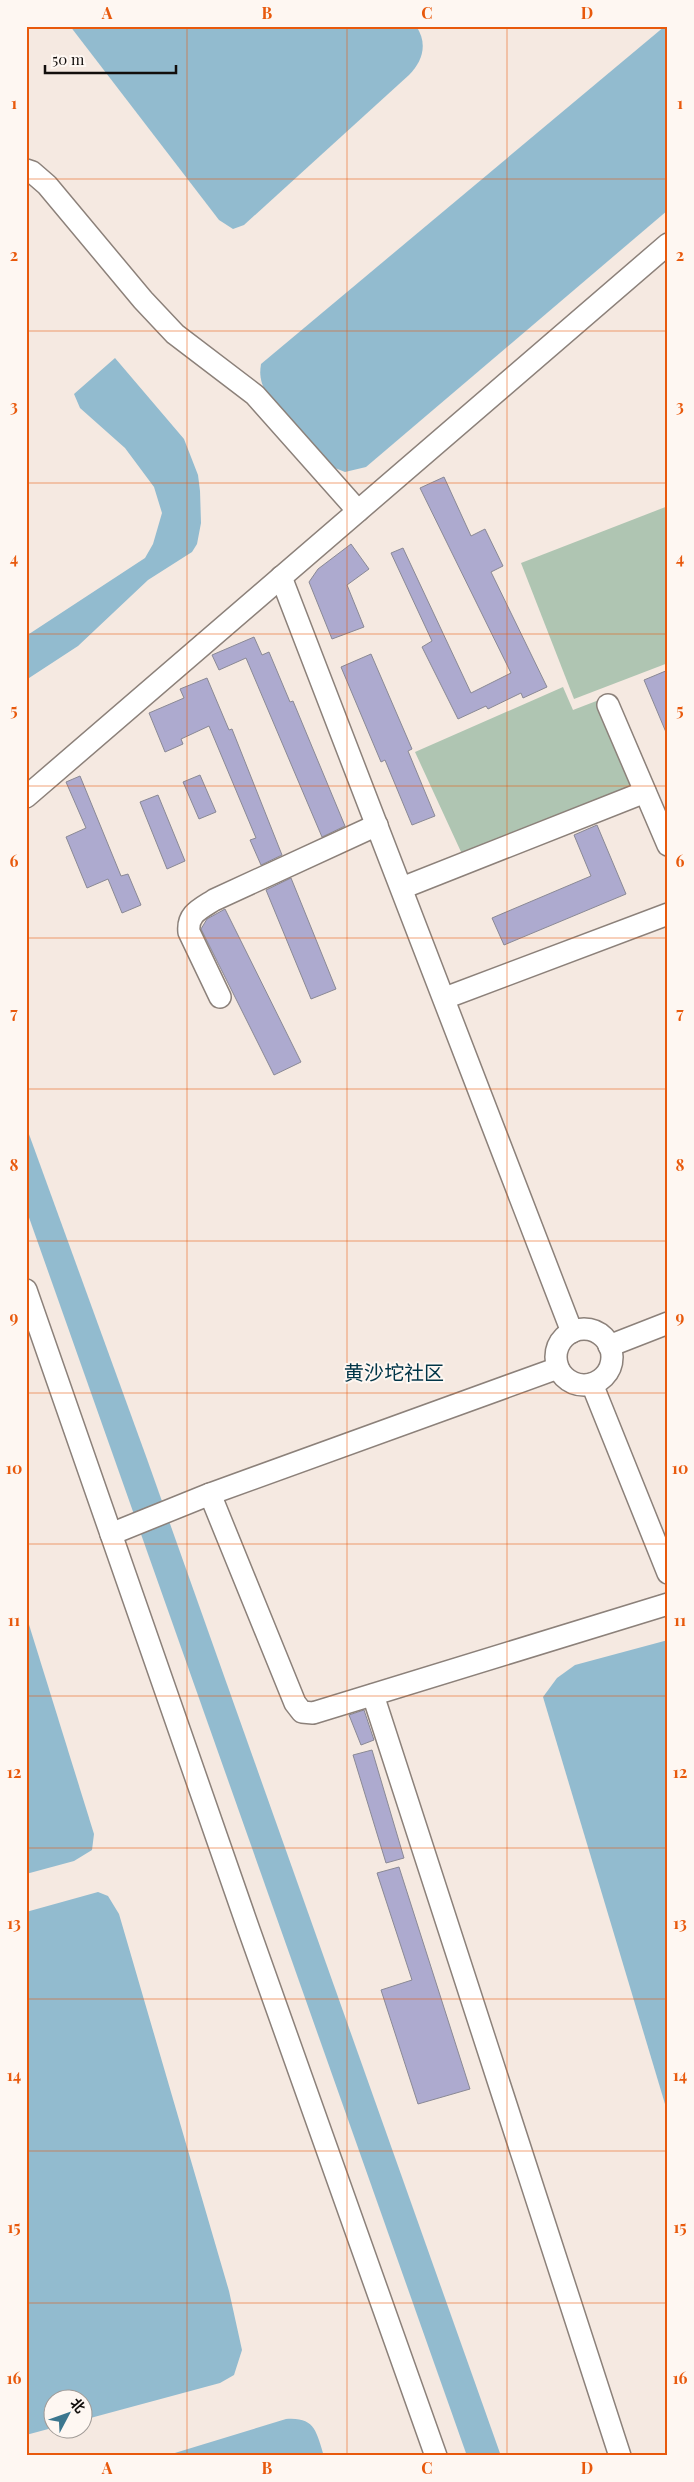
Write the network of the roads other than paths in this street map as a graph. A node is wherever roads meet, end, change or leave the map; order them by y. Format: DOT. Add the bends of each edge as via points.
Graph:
graph roads {
  1 [pos="26,170"];
  2 [pos="668,244"];
  3 [pos="358,511"];
  4 [pos="281,577"];
  5 [pos="608,705"];
  6 [pos="645,792"];
  7 [pos="26,797"];
  8 [pos="377,825"];
  9 [pos="668,845"];
  10 [pos="402,888"];
  11 [pos="668,914"];
  12 [pos="220,997"];
  13 [pos="444,998"];
  14 [pos="26,1290"];
  15 [pos="668,1323"];
  16 [pos="572,1332"];
  17 [pos="610,1346"];
  18 [pos="558,1368"];
  19 [pos="592,1384"];
  20 [pos="210,1494"];
  21 [pos="111,1534"];
  22 [pos="668,1573"];
  23 [pos="668,1604"];
  24 [pos="373,1695"];
  25 [pos="436,2456"];
  26 [pos="620,2456"];
  1 -- 3 [label="street" via="47,185 175,334 255,395"];
  2 -- 3 [label="street"];
  3 -- 4 [label="street"];
  4 -- 7 [label="street"];
  4 -- 8 [label="street"];
  5 -- 6 [label="street"];
  6 -- 9 [label="street"];
  6 -- 10 [label="street"];
  8 -- 10 [label="street"];
  8 -- 12 [label="street" via="196,911 188,923 189,932"];
  10 -- 13 [label="street"];
  11 -- 13 [label="street"];
  13 -- 16 [label="street"];
  14 -- 21 [label="street"];
  15 -- 17 [label="street"];
  16 -- 17 [label="street" via="593,1331"];
  16 -- 18 [label="street" via="559,1343 556,1351"];
  17 -- 19 [label="street" via="609,1369"];
  18 -- 19 [label="street" via="562,1375 576,1384"];
  18 -- 20 [label="street"];
  19 -- 22 [label="street"];
  20 -- 21 [label="street"];
  20 -- 24 [label="street" via="294,1703 302,1712 313,1714"];
  21 -- 25 [label="street"];
  23 -- 24 [label="street"];
  24 -- 26 [label="street"];
}
